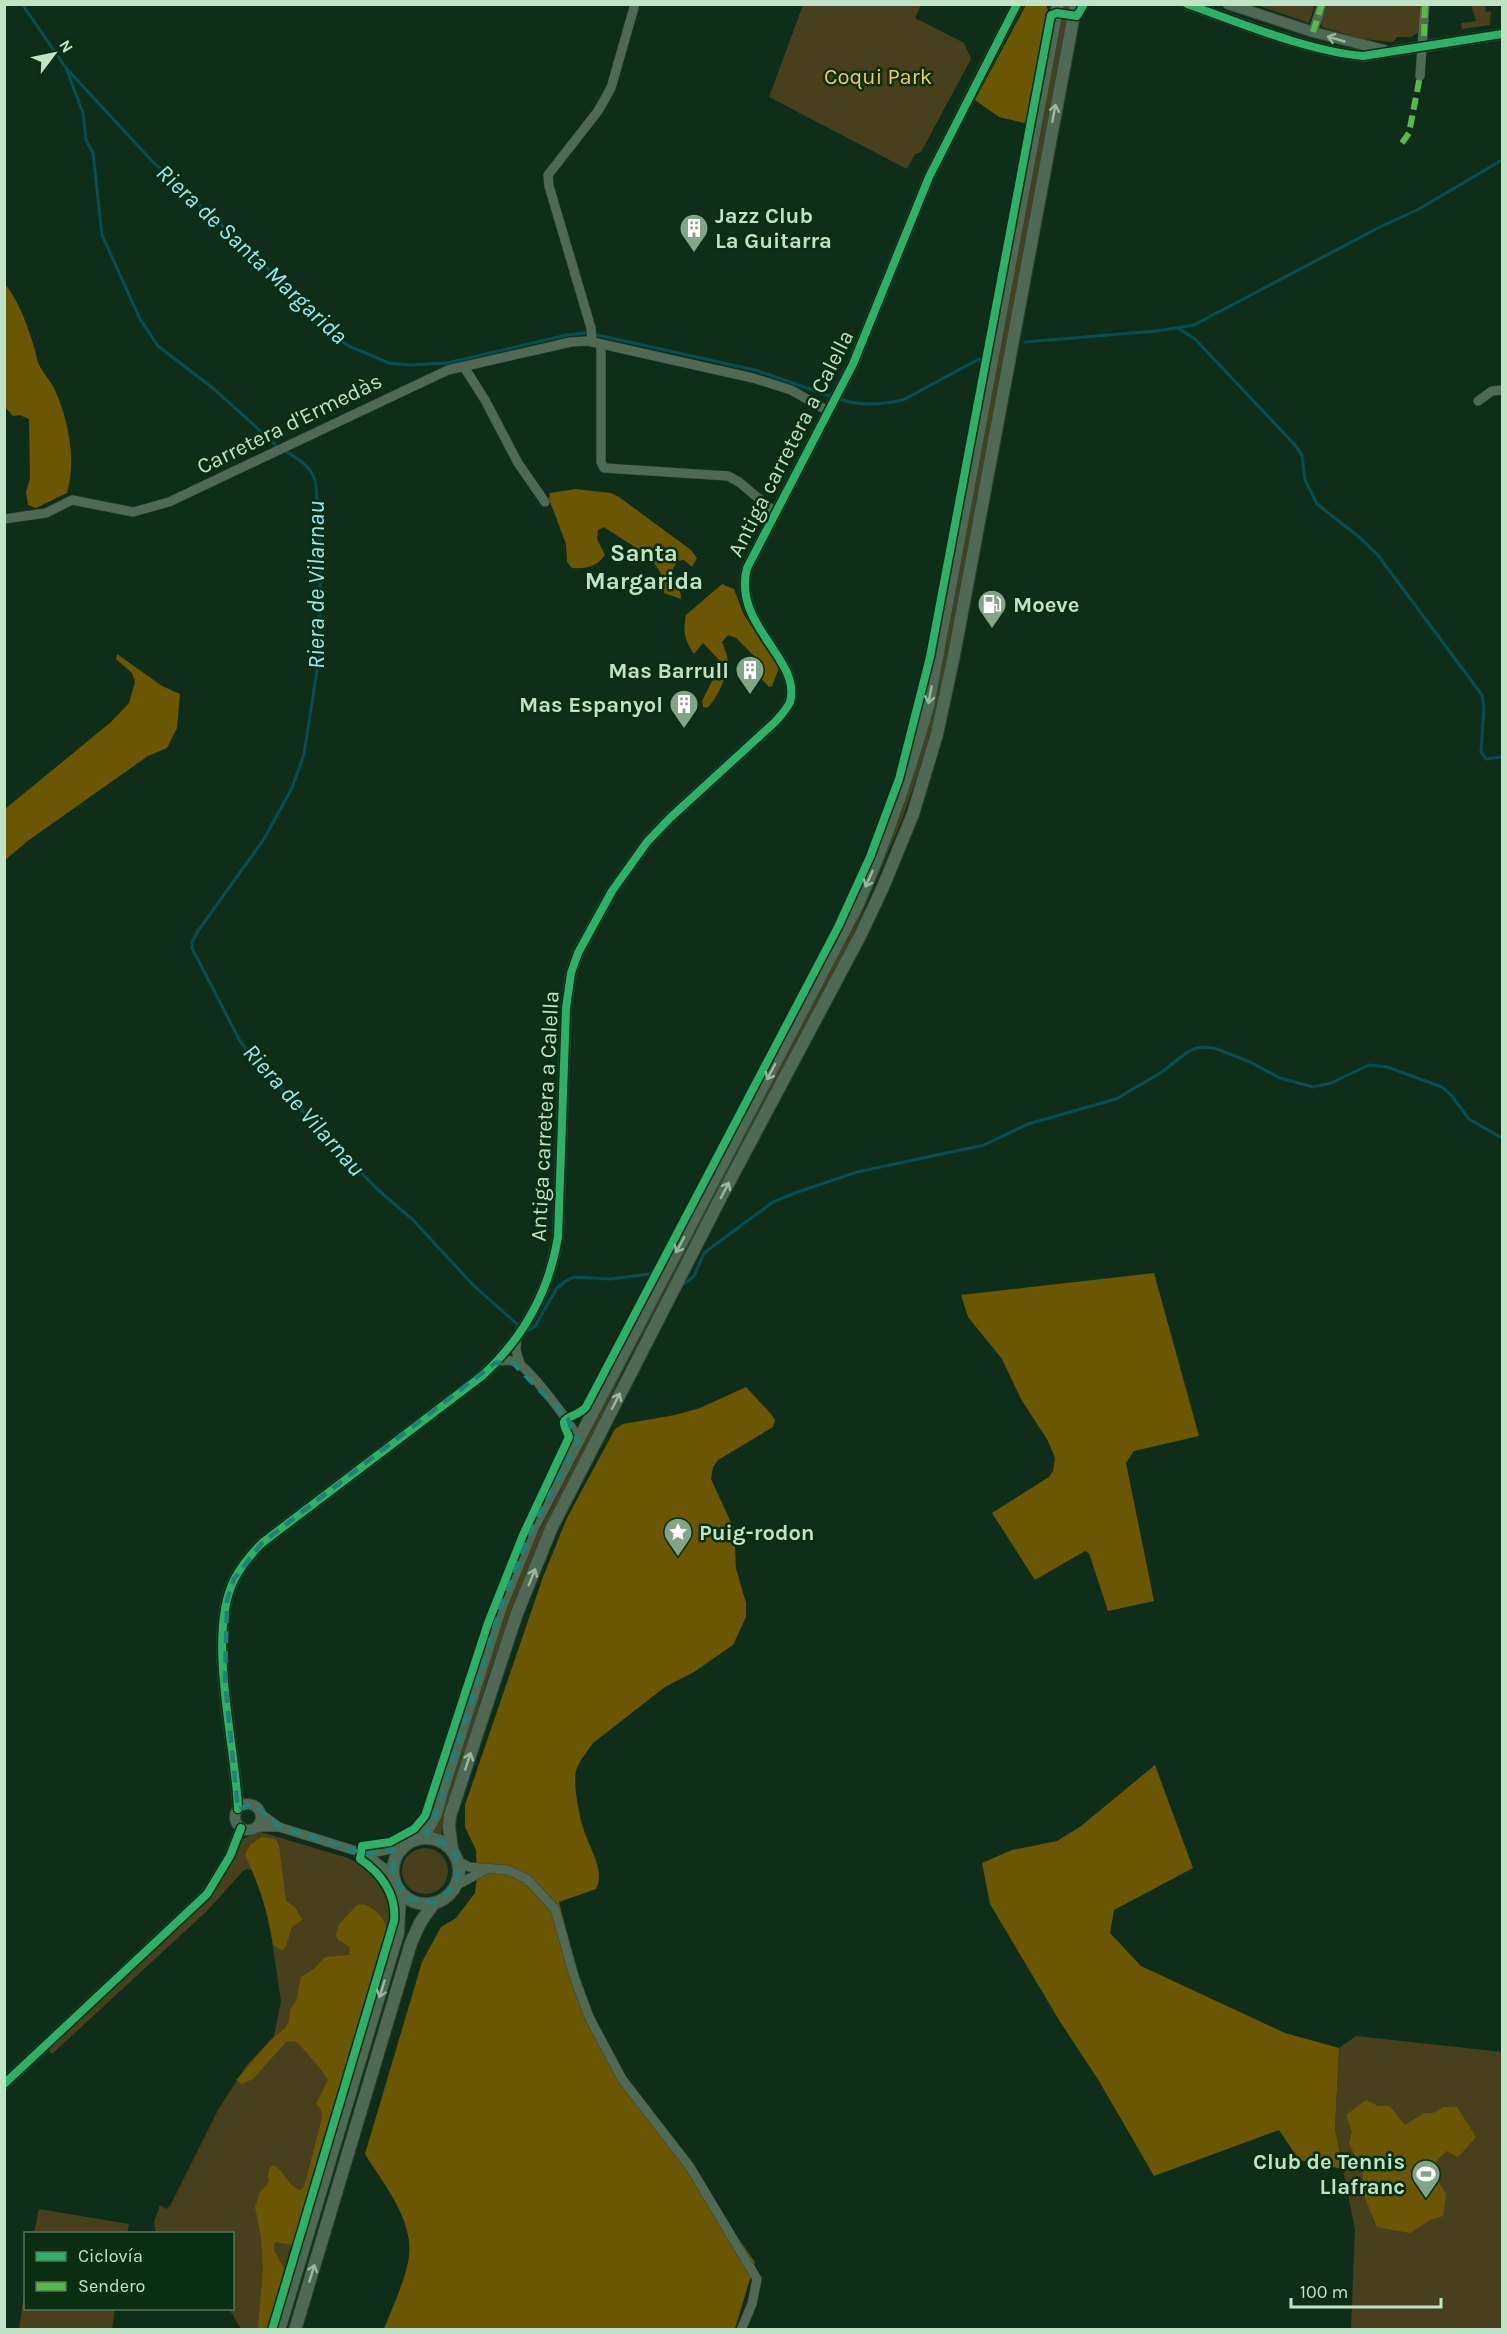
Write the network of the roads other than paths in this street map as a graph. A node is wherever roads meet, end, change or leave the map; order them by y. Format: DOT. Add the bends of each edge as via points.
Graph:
graph roads {
  1 [pos="635,4"];
  2 [pos="1017,4"];
  3 [pos="1058,4"];
  4 [pos="1076,4"];
  5 [pos="1187,4"];
  6 [pos="1228,4"];
  7 [pos="1322,4"];
  8 [pos="1425,4"];
  9 [pos="1313,32"];
  10 [pos="1503,34"];
  11 [pos="1422,47"];
  12 [pos="1393,51"];
  13 [pos="1420,76"];
  14 [pos="597,343"];
  15 [pos="464,367"];
  16 [pos="1503,390"];
  17 [pos="1478,401"];
  18 [pos="829,409"];
  19 [pos="544,502"];
  20 [pos="776,513"];
  21 [pos="4,519"];
  22 [pos="518,1336"];
  23 [pos="495,1363"];
  24 [pos="519,1364"];
  25 [pos="596,1407"];
  26 [pos="568,1419"];
  27 [pos="578,1442"];
  28 [pos="238,1809"];
  29 [pos="261,1814"];
  30 [pos="258,1827"];
  31 [pos="279,1827"];
  32 [pos="241,1828"];
  33 [pos="423,1838"];
  34 [pos="402,1847"];
  35 [pos="366,1854"];
  36 [pos="455,1856"];
  37 [pos="486,1870"];
  38 [pos="393,1875"];
  39 [pos="455,1886"];
  40 [pos="400,1892"];
  41 [pos="434,1903"];
  42 [pos="4,2084"];
  43 [pos="279,2330"];
  44 [pos="295,2330"];
  45 [pos="741,2330"];
  1 -- 14 [label="street" via="604,102 548,175"];
  2 -- 18 [label="street, Antiga carretera a Calella" via="928,177 862,342"];
  3 -- 25 [label="main road, one-way" via="928,706 910,770 857,906"];
  36 -- 4 [label="main road, one-way" via="448,1827 450,1816 516,1616 551,1529 861,934 913,814 937,734 954,655"];
  5 -- 12 [label="street" via="1347,55"];
  6 -- 9 [label="street"];
  7 -- 9 [label="street"];
  8 -- 11 [label="street"];
  12 -- 9 [label="street, one-way"];
  10 -- 11 [label="street"];
  11 -- 12 [label="street"];
  11 -- 13 [label="street"];
  14 -- 15 [label="street, Carretera d'Ermedàs" via="571,342"];
  14 -- 18 [label="street, Carretera d'Ermedàs" via="782,387"];
  14 -- 20 [label="street" via="604,468 728,476"];
  15 -- 19 [label="street"];
  15 -- 21 [label="street, Carretera d'Ermedàs" via="427,379 146,510 133,512 72,500 46,513"];
  16 -- 17 [label="street"];
  18 -- 20 [label="street, Antiga carretera a Calella"];
  20 -- 22 [label="street, Antiga carretera a Calella" via="743,581 752,617 786,672 789,703 776,721 647,842 612,891 578,952 566,1008 556,1251 540,1300"];
  22 -- 23 [label="street, Antiga carretera a Calella"];
  22 -- 24 [label="street"];
  23 -- 24 [label="street" via="506,1359"];
  23 -- 28 [label="street, Antiga carretera a Calella" via="262,1543 234,1579 223,1630"];
  24 -- 26 [label="street"];
  25 -- 26 [label="street" via="581,1420"];
  25 -- 27 [label="main road"];
  26 -- 27 [label="street"];
  27 -- 33 [label="main road" via="533,1527 501,1606 436,1814"];
  28 -- 29 [label="street" via="253,1804"];
  28 -- 32 [label="street" via="235,1817"];
  29 -- 30 [label="street"];
  29 -- 31 [label="street"];
  30 -- 31 [label="street"];
  30 -- 32 [label="street"];
  31 -- 35 [label="street"];
  32 -- 42 [label="street" via="230,1856 207,1894"];
  33 -- 34 [label="main road"];
  33 -- 36 [label="main road" via="444,1843"];
  34 -- 35 [label="street"];
  34 -- 38 [label="main road" via="393,1865"];
  35 -- 38 [label="street"];
  36 -- 37 [label="street" via="470,1867"];
  36 -- 39 [label="main road"];
  37 -- 39 [label="street"];
  37 -- 45 [label="street" via="508,1870 527,1880 555,1909 589,2017 622,2079 690,2167 757,2279"];
  38 -- 40 [label="main road"];
  39 -- 41 [label="main road" via="450,1894"];
  40 -- 41 [label="main road" via="415,1902"];
  40 -- 43 [label="main road, one-way" via="399,1933"];
  44 -- 41 [label="main road, one-way" via="411,1942"];
}
